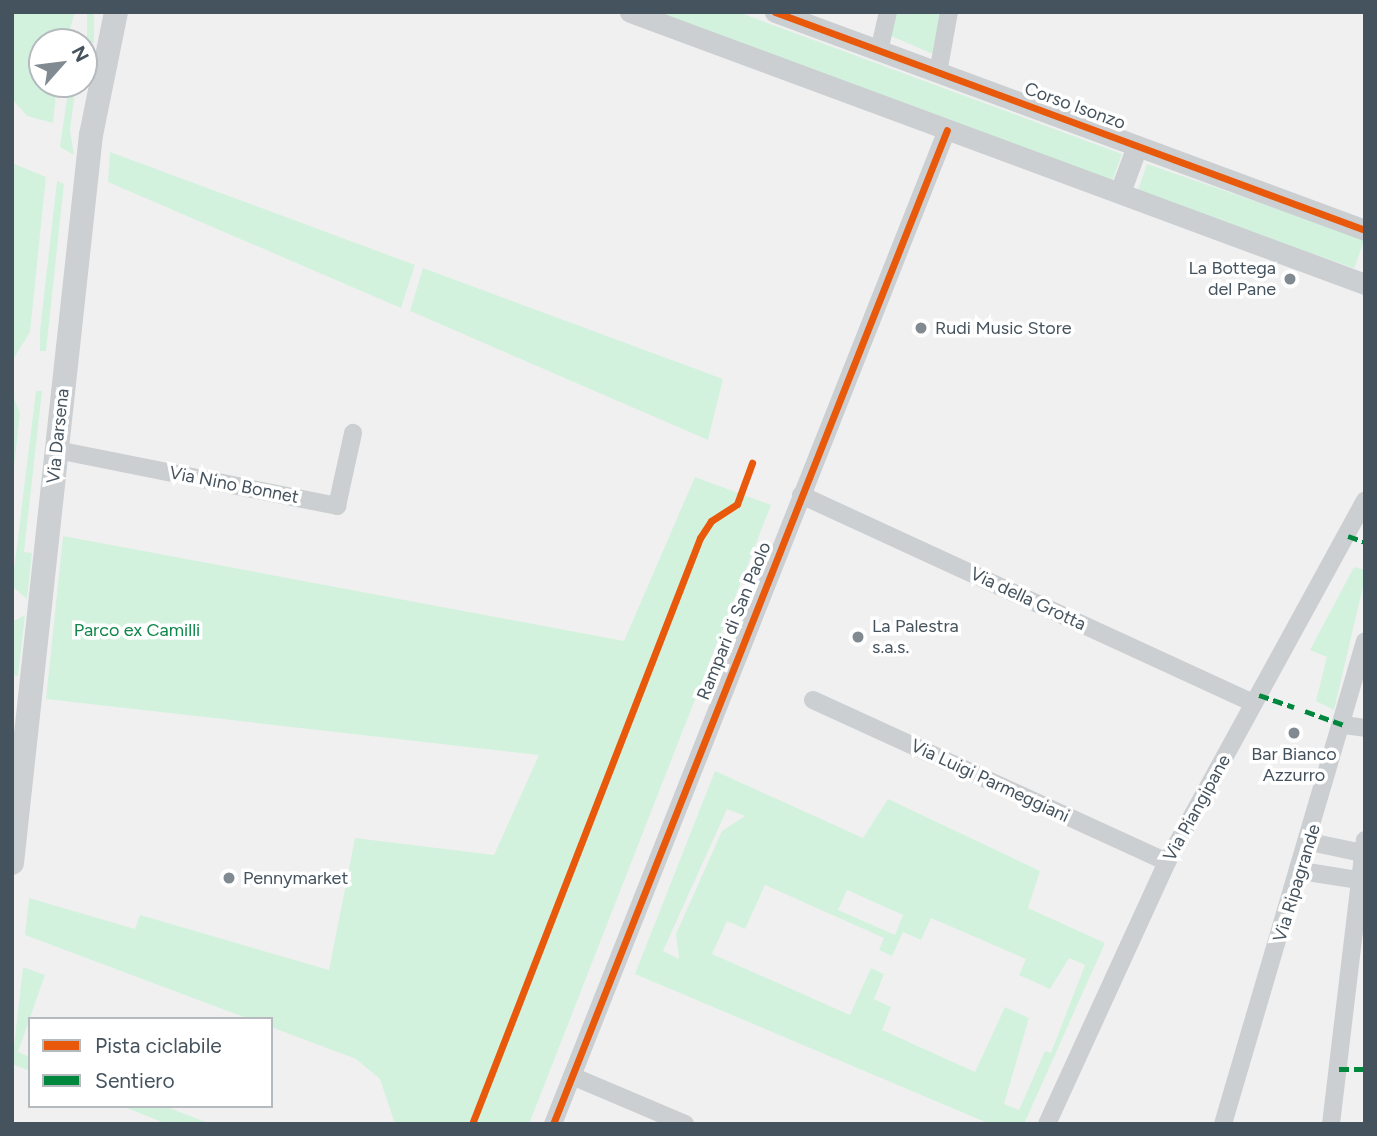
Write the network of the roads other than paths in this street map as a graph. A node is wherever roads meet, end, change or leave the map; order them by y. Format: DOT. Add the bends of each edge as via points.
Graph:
graph roads {
  1 [pos="116,12"];
  2 [pos="630,12"];
  3 [pos="775,12"];
  4 [pos="888,12"];
  5 [pos="949,12"];
  6 [pos="879,51"];
  7 [pos="939,67"];
  8 [pos="942,128"];
  9 [pos="1137,146"];
  10 [pos="1120,192"];
  11 [pos="1365,230"];
  12 [pos="1365,284"];
  13 [pos="353,433"];
  14 [pos="57,450"];
  15 [pos="801,495"];
  16 [pos="1365,501"];
  17 [pos="1365,641"];
  18 [pos="813,700"];
  19 [pos="1254,703"];
  20 [pos="1344,725"];
  21 [pos="1365,728"];
  22 [pos="1310,842"];
  23 [pos="1364,846"];
  24 [pos="1167,862"];
  25 [pos="12,863"];
  26 [pos="1301,871"];
  27 [pos="1361,880"];
  28 [pos="572,1076"];
  29 [pos="553,1124"];
  30 [pos="685,1124"];
  31 [pos="1047,1124"];
  32 [pos="1223,1124"];
  33 [pos="1331,1124"];
  1 -- 14 [label="main road, Via Darsena" via="91,135"];
  2 -- 8 [label="street"];
  3 -- 6 [label="street, Corso Isonzo"];
  4 -- 6 [label="street"];
  5 -- 7 [label="street"];
  6 -- 7 [label="street, Corso Isonzo"];
  7 -- 9 [label="street, Corso Isonzo"];
  8 -- 10 [label="street"];
  8 -- 15 [label="street, Rampari di San Paolo" via="804,470"];
  9 -- 10 [label="street"];
  9 -- 11 [label="street, Corso Isonzo"];
  10 -- 12 [label="street"];
  13 -- 14 [label="street, Via Nino Bonnet" via="337,506"];
  14 -- 25 [label="main road, Via Darsena"];
  15 -- 19 [label="street, Via della Grotta"];
  15 -- 28 [label="street, Rampari di San Paolo"];
  16 -- 19 [label="street, Via Piangipane"];
  17 -- 20 [label="street, Via Ripagrande"];
  18 -- 24 [label="street, Via Luigi Parmeggiani"];
  19 -- 24 [label="street, Via Piangipane"];
  20 -- 21 [label="street"];
  20 -- 22 [label="street, Via Ripagrande"];
  22 -- 23 [label="street"];
  22 -- 26 [label="street, Via Ripagrande"];
  23 -- 27 [label="street"];
  24 -- 31 [label="street, Via Piangipane"];
  26 -- 27 [label="street"];
  26 -- 32 [label="street, Via Ripagrande"];
  27 -- 33 [label="street"];
  28 -- 29 [label="street, Rampari di San Paolo"];
  28 -- 30 [label="street"];
}
